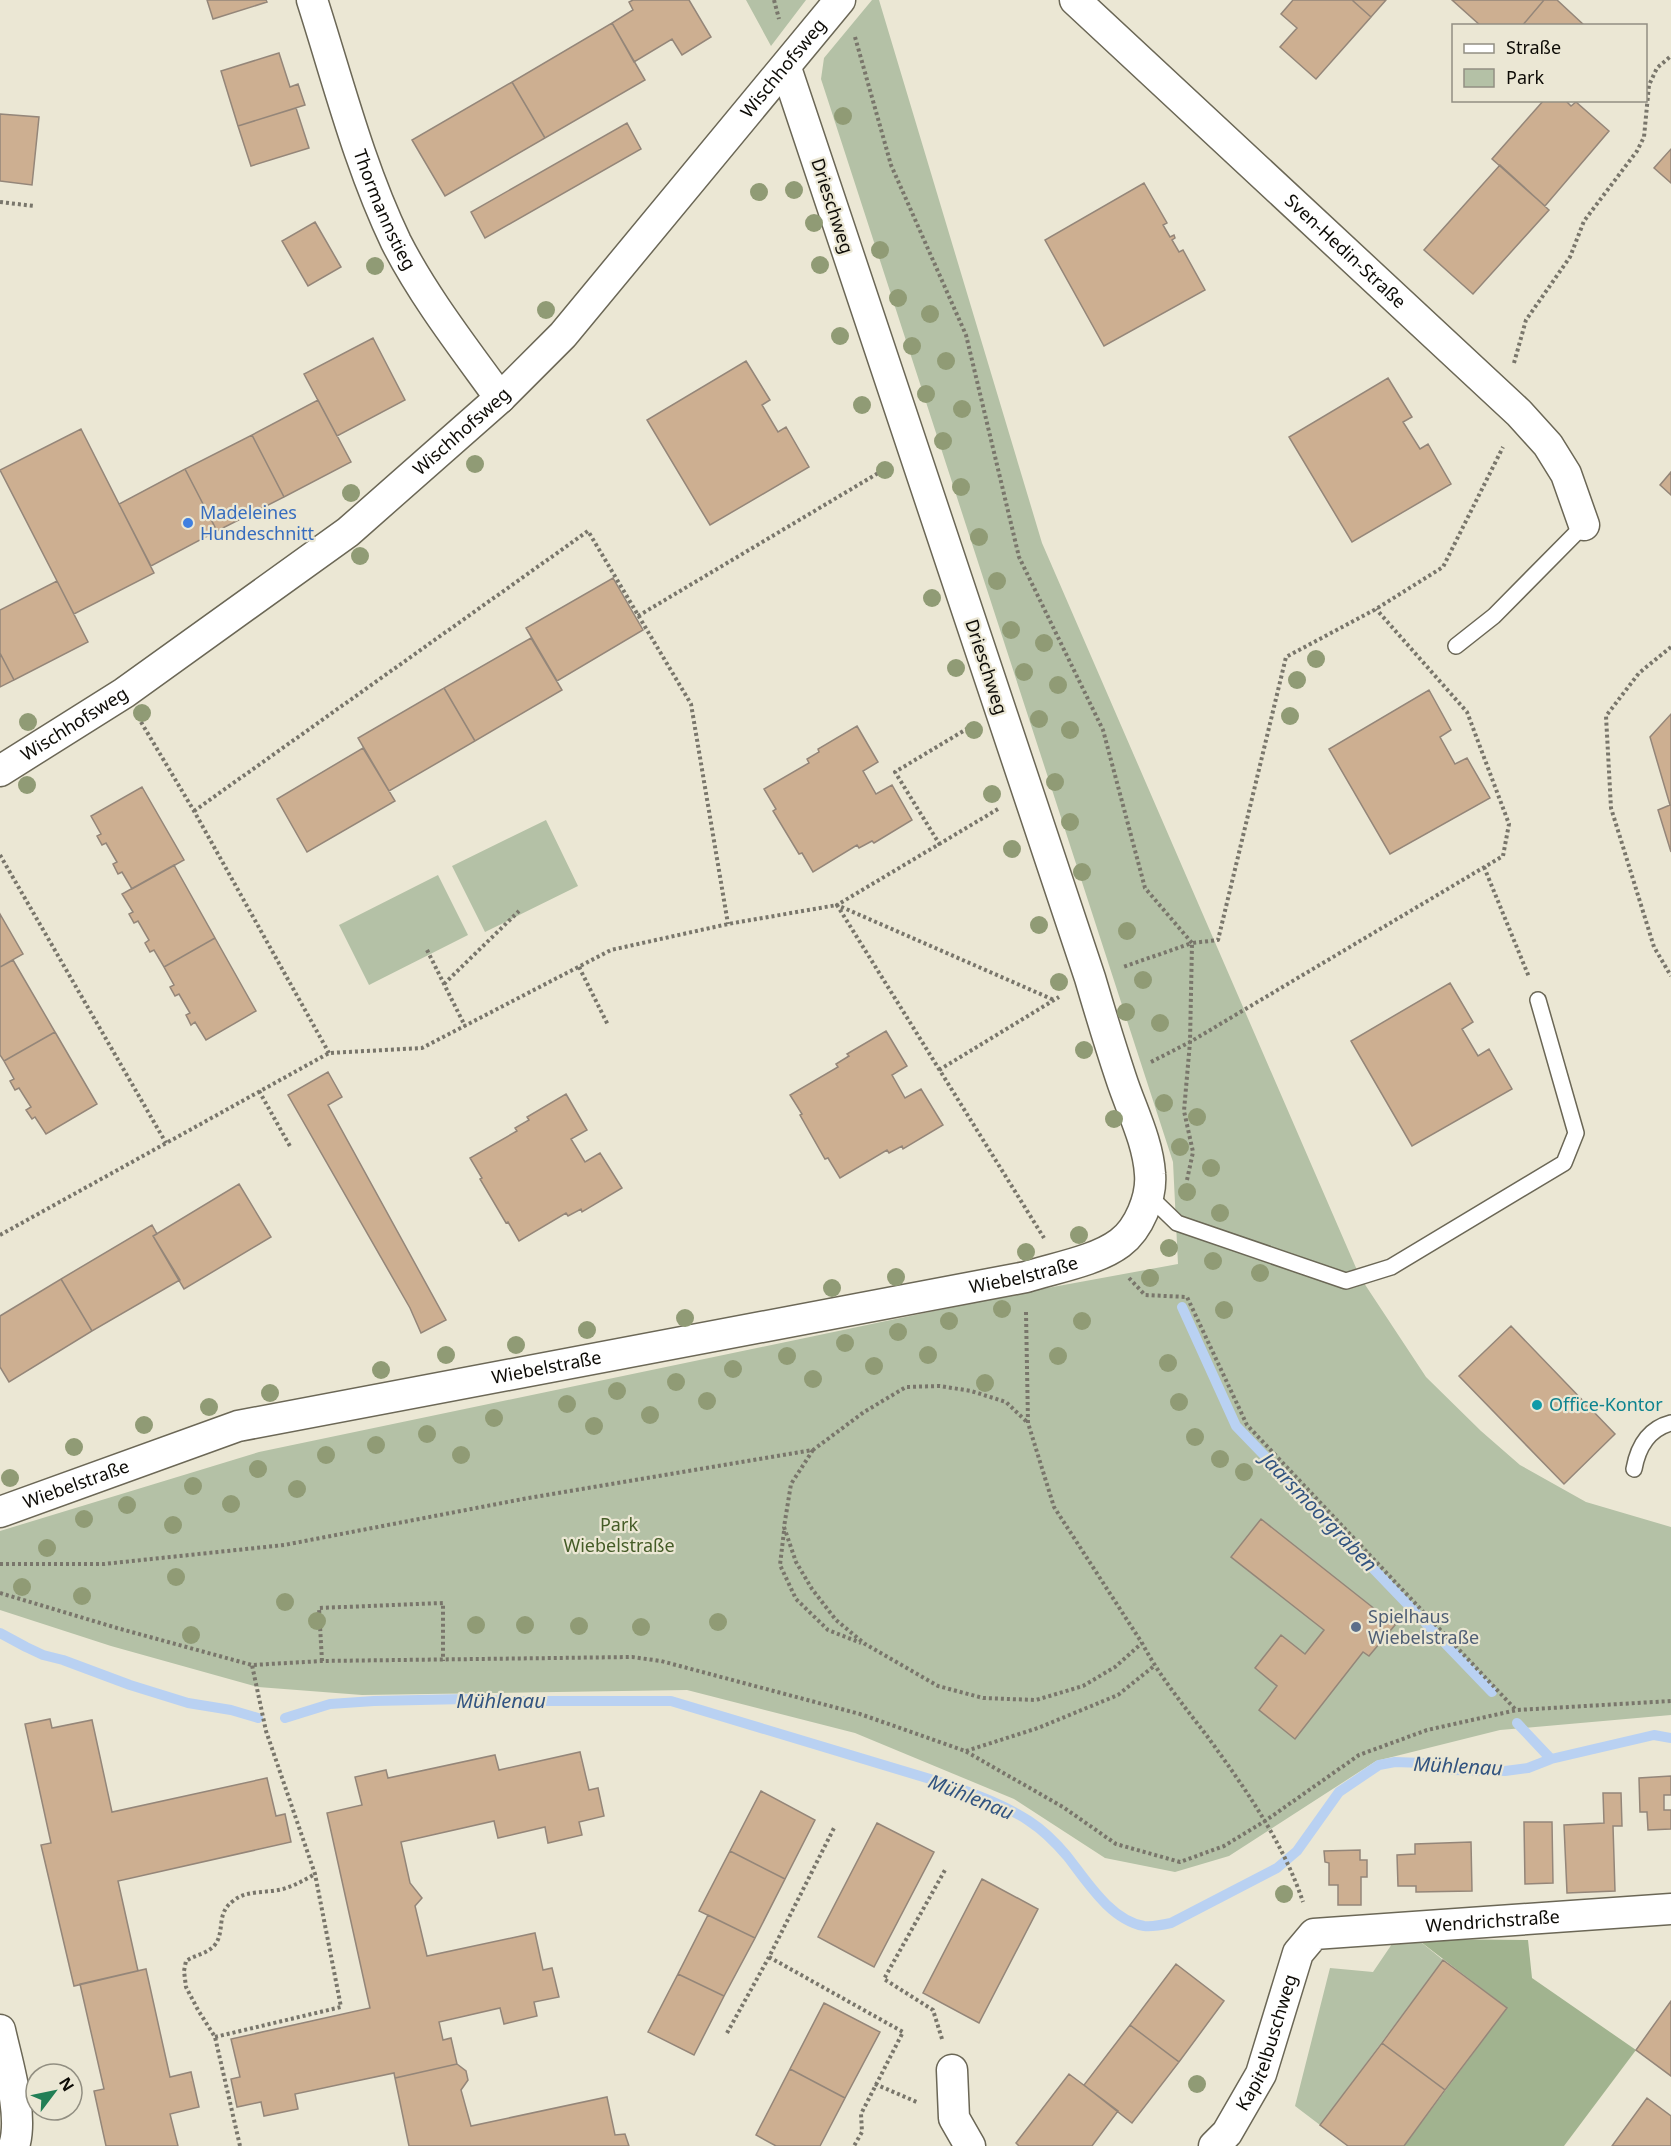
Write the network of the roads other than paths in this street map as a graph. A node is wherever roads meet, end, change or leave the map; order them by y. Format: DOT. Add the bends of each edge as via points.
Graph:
graph roads {
  1 [pos="312,0"];
  2 [pos="840,0"];
  3 [pos="1075,0"];
  4 [pos="786,68"];
  5 [pos="500,399"];
  6 [pos="1584,525"];
  7 [pos="1456,646"];
  8 [pos="0,771"];
  9 [pos="1538,1000"];
  10 [pos="1148,1195"];
  11 [pos="1103,1253"];
  12 [pos="1671,1424"];
  13 [pos="1634,1469"];
  14 [pos="0,1512"];
  15 [pos="1671,1909"];
  16 [pos="1314,1934"];
  17 [pos="0,2030"];
  18 [pos="952,2070"];
  19 [pos="1229,2142"];
  20 [pos="14,2146"];
  21 [pos="970,2146"];
  1 -- 5 [label="street, Thormannstieg" via="373,193 397,244"];
  2 -- 4 [label="street, Wischhofsweg"];
  3 -- 6 [label="street, Sven-Hedin-Straße" via="1519,413 1548,445 1566,474"];
  4 -- 5 [label="street, Wischhofsweg" via="563,334"];
  4 -- 10 [label="street, Drieschweg" via="1146,1149 1151,1176"];
  5 -- 8 [label="street, Wischhofsweg" via="348,532 124,693"];
  6 -- 7 [label="lane" via="1494,616"];
  9 -- 10 [label="lane" via="1576,1133 1564,1163 1392,1268 1346,1281 1177,1223"];
  10 -- 11 [label="street, Drieschweg" via="1133,1231"];
  11 -- 14 [label="street, Wiebelstraße" via="1026,1277 238,1426"];
  12 -- 13 [label="lane" via="1660,1426 1644,1440 1637,1451"];
  15 -- 16 [label="street, Wendrichstraße"];
  16 -- 19 [label="street, Kapitelbuschweg" via="1298,1953 1261,2074"];
  17 -- 20 [label="street" via="14,2092 18,2135"];
  18 -- 21 [label="street" via="954,2118"];
}
